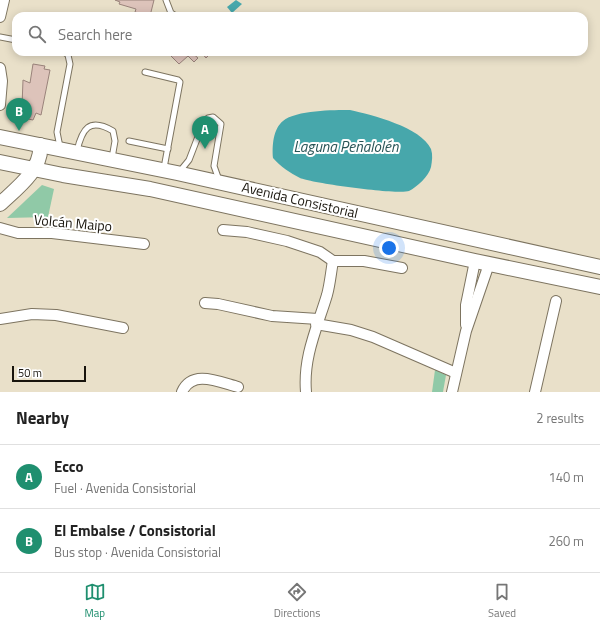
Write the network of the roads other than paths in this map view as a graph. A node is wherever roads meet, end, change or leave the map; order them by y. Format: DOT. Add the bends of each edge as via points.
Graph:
graph roads {
  1 [pos="4,0"];
  2 [pos="166,0"];
  3 [pos="172,12"];
  4 [pos="0,17"];
  5 [pos="0,37"];
  6 [pos="12,39"];
  7 [pos="68,56"];
  8 [pos="0,68"];
  9 [pos="145,72"];
  10 [pos="0,105"];
  11 [pos="57,132"];
  12 [pos="0,137"];
  13 [pos="129,141"];
  14 [pos="43,146"];
  15 [pos="61,149"];
  16 [pos="168,149"];
  17 [pos="77,152"];
  18 [pos="112,159"];
  19 [pos="0,162"];
  20 [pos="33,169"];
  21 [pos="170,171"];
  22 [pos="220,182"];
  23 [pos="0,204"];
  24 [pos="342,209"];
  25 [pos="0,228"];
  26 [pos="223,230"];
  27 [pos="336,231"];
  28 [pos="144,244"];
  29 [pos="333,261"];
  30 [pos="475,261"];
  31 [pos="489,264"];
  32 [pos="600,267"];
  33 [pos="402,268"];
  34 [pos="600,287"];
  35 [pos="556,301"];
  36 [pos="205,303"];
  37 [pos="0,319"];
  38 [pos="317,321"];
  39 [pos="123,328"];
  40 [pos="466,331"];
  41 [pos="456,373"];
  42 [pos="238,387"];
  43 [pos="182,392"];
  44 [pos="306,392"];
  45 [pos="452,392"];
  46 [pos="535,392"];
  1 -- 4 [label="street"];
  2 -- 3 [label="lane"];
  5 -- 6 [label="lane"];
  7 -- 11 [label="lane" via="70,64"];
  8 -- 10 [label="street"];
  9 -- 16 [label="lane" via="180,82"];
  11 -- 14 [label="lane"];
  11 -- 15 [label="lane"];
  12 -- 14 [label="main road, Avenida Consistorial"];
  13 -- 16 [label="lane"];
  14 -- 15 [label="main road, Avenida Consistorial"];
  14 -- 20 [label="main road" via="41,156"];
  15 -- 17 [label="main road, Avenida Consistorial"];
  16 -- 21 [label="lane"];
  17 -- 18 [label="main road, Avenida Consistorial"];
  17 -- 18 [label="lane" via="80,137 88,127 104,126 113,131 115,141"];
  18 -- 21 [label="main road, Avenida Consistorial"];
  19 -- 20 [label="main road, Avenida Consistorial"];
  20 -- 23 [label="main road"];
  20 -- 27 [label="main road, Avenida Consistorial" via="150,189"];
  21 -- 22 [label="main road, Avenida Consistorial"];
  21 -- 22 [label="lane" via="190,160 204,121 213,117 221,124 214,166"];
  22 -- 24 [label="main road, Avenida Consistorial"];
  24 -- 27 [label="main road" via="347,215 347,222 343,228"];
  24 -- 32 [label="main road, Avenida Consistorial"];
  25 -- 28 [label="street, Volcán Maipo" via="18,233 52,233"];
  26 -- 29 [label="street" via="247,232 287,241 320,252"];
  27 -- 30 [label="main road, Avenida Consistorial"];
  29 -- 33 [label="street" via="364,261"];
  29 -- 38 [label="street" via="327,295"];
  30 -- 31 [label="main road, Avenida Consistorial"];
  30 -- 40 [label="street" via="466,304"];
  31 -- 34 [label="main road, Avenida Consistorial"];
  31 -- 40 [label="street"];
  35 -- 46 [label="street"];
  36 -- 38 [label="street" via="272,316"];
  37 -- 39 [label="street" via="32,314 56,315"];
  38 -- 41 [label="street" via="374,337"];
  38 -- 44 [label="street" via="306,365"];
  40 -- 41 [label="street"];
  41 -- 45 [label="street"];
  42 -- 43 [label="street" via="196,379 189,381"];
}
